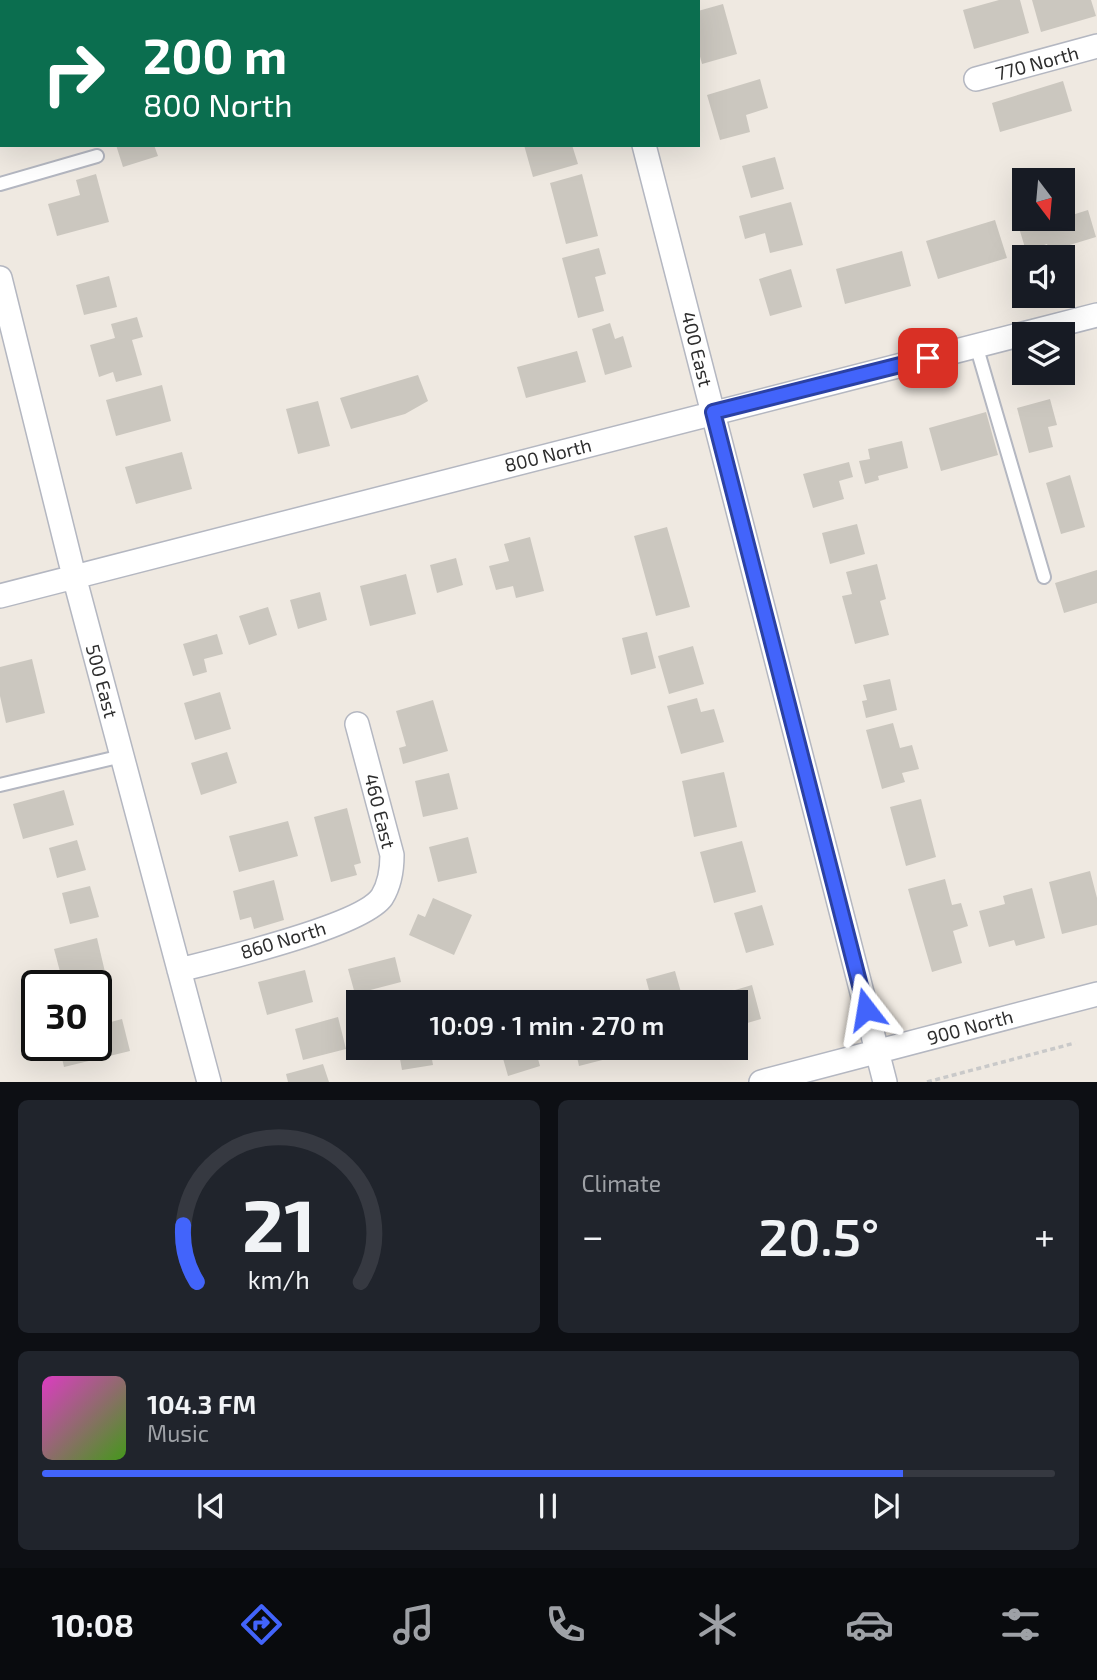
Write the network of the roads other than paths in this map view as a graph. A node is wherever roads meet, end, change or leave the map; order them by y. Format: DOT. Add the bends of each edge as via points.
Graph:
graph roads {
  1 [pos="1097,46"];
  2 [pos="976,79"];
  3 [pos="645,147"];
  4 [pos="97,156"];
  5 [pos="0,184"];
  6 [pos="0,278"];
  7 [pos="1097,315"];
  8 [pos="976,345"];
  9 [pos="713,412"];
  10 [pos="74,576"];
  11 [pos="1044,577"];
  12 [pos="0,596"];
  13 [pos="357,724"];
  14 [pos="122,756"];
  15 [pos="0,785"];
  16 [pos="381,897"];
  17 [pos="179,970"];
  18 [pos="1097,994"];
  19 [pos="877,1051"];
  20 [pos="209,1082"];
  21 [pos="761,1082"];
  22 [pos="885,1082"];
  1 -- 2 [label="street, 770 North"];
  3 -- 9 [label="street, 400 East"];
  4 -- 5 [label="lane"];
  6 -- 10 [label="street, 500 East"];
  7 -- 8 [label="street, 800 North"];
  8 -- 9 [label="street, 800 North"];
  8 -- 11 [label="lane"];
  9 -- 10 [label="street, 800 North"];
  9 -- 19 [label="street, 400 East"];
  10 -- 12 [label="street, 800 North"];
  10 -- 14 [label="street, 500 East"];
  13 -- 16 [label="street, 460 East" via="392,855 392,874"];
  14 -- 15 [label="lane"];
  14 -- 17 [label="street, 500 East"];
  16 -- 17 [label="street, 860 North" via="365,912 338,924"];
  17 -- 20 [label="street, 500 East"];
  18 -- 19 [label="street, 900 North"];
  19 -- 21 [label="street, 900 North"];
  19 -- 22 [label="street, 400 East"];
}
